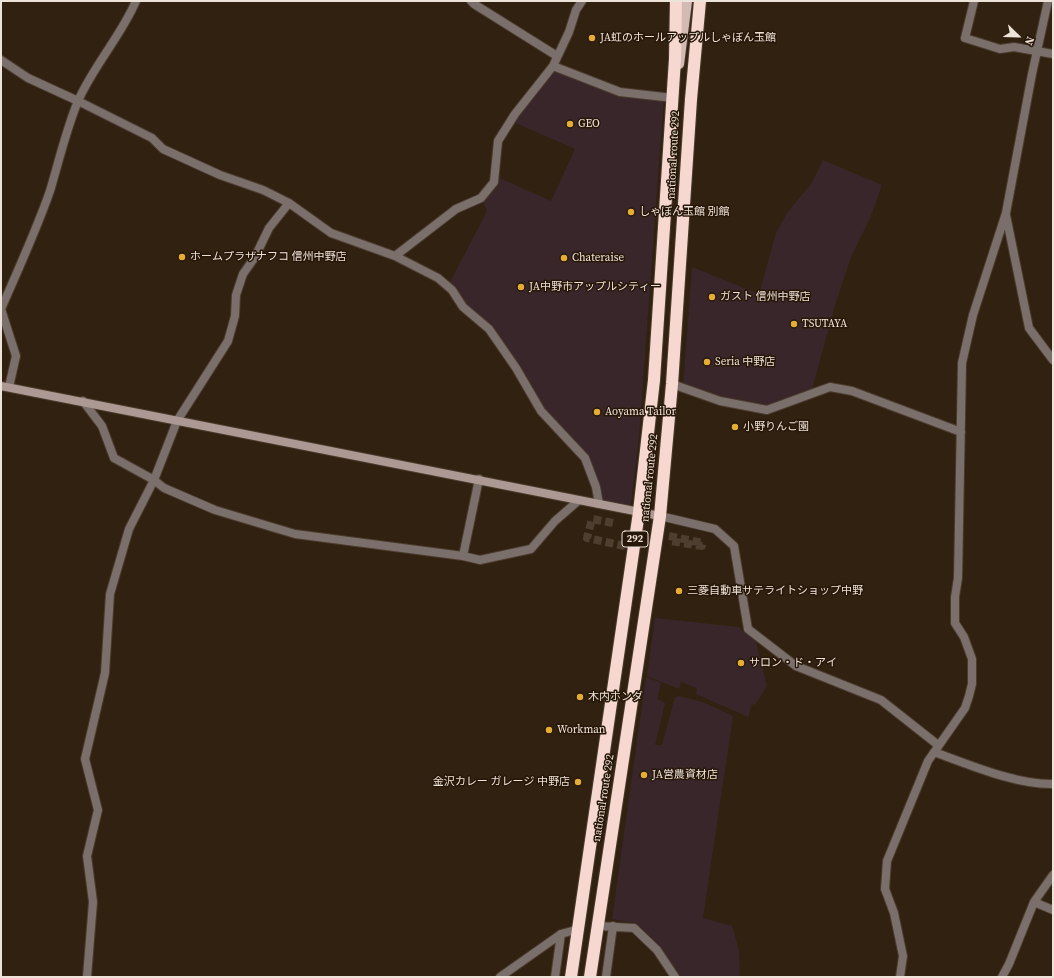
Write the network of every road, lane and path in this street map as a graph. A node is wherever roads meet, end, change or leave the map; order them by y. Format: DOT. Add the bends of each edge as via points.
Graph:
graph roads {
  1 [pos="136,1"];
  2 [pos="471,1"];
  3 [pos="582,1"];
  4 [pos="676,1"];
  5 [pos="687,1"];
  6 [pos="692,1"];
  7 [pos="700,1"];
  8 [pos="974,1"];
  9 [pos="1048,1"];
  10 [pos="1037,52"];
  11 [pos="1053,54"];
  12 [pos="557,56"];
  13 [pos="1,60"];
  14 [pos="553,66"];
  15 [pos="673,98"];
  16 [pos="691,99"];
  17 [pos="78,101"];
  18 [pos="289,203"];
  19 [pos="1006,213"];
  20 [pos="395,256"];
  21 [pos="1,309"];
  22 [pos="1053,360"];
  23 [pos="672,384"];
  24 [pos="5,386"];
  25 [pos="83,401"];
  26 [pos="177,421"];
  27 [pos="961,432"];
  28 [pos="479,479"];
  29 [pos="154,480"];
  30 [pos="578,501"];
  31 [pos="599,504"];
  32 [pos="639,512"];
  33 [pos="660,516"];
  34 [pos="463,556"];
  35 [pos="936,748"];
  36 [pos="1053,784"];
  37 [pos="1053,875"];
  38 [pos="1034,902"];
  39 [pos="1053,910"];
  40 [pos="598,926"];
  41 [pos="613,926"];
  42 [pos="579,928"];
  43 [pos="561,934"];
  44 [pos="87,977"];
  45 [pos="500,977"];
  46 [pos="555,977"];
  47 [pos="571,977"];
  48 [pos="590,977"];
  49 [pos="606,977"];
  50 [pos="674,977"];
  51 [pos="900,977"];
  52 [pos="1002,977"];
  1 -- 17 [label="street" via="128,19 104,53"];
  2 -- 12 [label="street"];
  3 -- 12 [label="street"];
  4 -- 15 [label="highway, national route 292 / 292"];
  5 -- 15 [label="main road"];
  6 -- 16 [label="main road"];
  7 -- 16 [label="highway, national route 292 / 292"];
  8 -- 10 [label="street" via="965,38 1000,49 1014,47"];
  9 -- 10 [label="street"];
  10 -- 11 [label="street"];
  10 -- 19 [label="street"];
  12 -- 14 [label="street"];
  13 -- 17 [label="street" via="28,78"];
  14 -- 15 [label="street" via="620,92"];
  14 -- 20 [label="street" via="515,114 498,141 494,182 481,198 456,209"];
  15 -- 32 [label="highway, national route 292 / 292" via="654,380"];
  16 -- 23 [label="highway, national route 292 / 292"];
  17 -- 18 [label="street" via="152,138 163,149"];
  17 -- 21 [label="street" via="58,156 37,228"];
  18 -- 20 [label="street" via="331,234"];
  18 -- 26 [label="street" via="269,228 255,257 243,274 236,295 235,316 228,341"];
  19 -- 22 [label="street" via="1029,328"];
  19 -- 27 [label="street" via="973,315 962,363"];
  20 -- 31 [label="street" via="438,278 452,290 463,307 489,329 541,411 585,458 596,487"];
  21 -- 24 [label="street" via="16,356"];
  23 -- 27 [label="street" via="720,401 768,410 830,387 852,391"];
  23 -- 33 [label="highway, national route 292 / 292"];
  24 -- 25 [label="street"];
  25 -- 26 [label="street"];
  25 -- 29 [label="street" via="102,426 114,458"];
  26 -- 28 [label="street"];
  26 -- 29 [label="street"];
  27 -- 35 [label="street" via="955,623 972,659 972,684 965,708"];
  28 -- 30 [label="street"];
  28 -- 34 [label="street"];
  29 -- 34 [label="street" via="164,488 214,510 295,534"];
  29 -- 44 [label="street" via="129,529 110,594 105,673 85,759 98,810 87,856 93,902"];
  30 -- 31 [label="street"];
  30 -- 34 [label="street" via="555,522 532,549 480,560"];
  31 -- 32 [label="street"];
  32 -- 33 [label="street"];
  32 -- 42 [label="highway, national route 292 / 292"];
  33 -- 35 [label="street" via="715,529 734,546 748,629 796,666 881,700"];
  33 -- 40 [label="highway, national route 292 / 292"];
  35 -- 36 [label="street" via="1000,774"];
  35 -- 51 [label="street" via="928,761 887,861 885,889 894,913 903,956"];
  37 -- 38 [label="street"];
  38 -- 39 [label="street"];
  38 -- 52 [label="street"];
  40 -- 41 [label="street"];
  40 -- 48 [label="highway, national route 292 / 292"];
  41 -- 49 [label="street"];
  41 -- 50 [label="street" via="634,928 646,938 658,950"];
  42 -- 43 [label="street"];
  42 -- 47 [label="highway, national route 292 / 292"];
  43 -- 45 [label="street"];
  43 -- 46 [label="street"];
}
